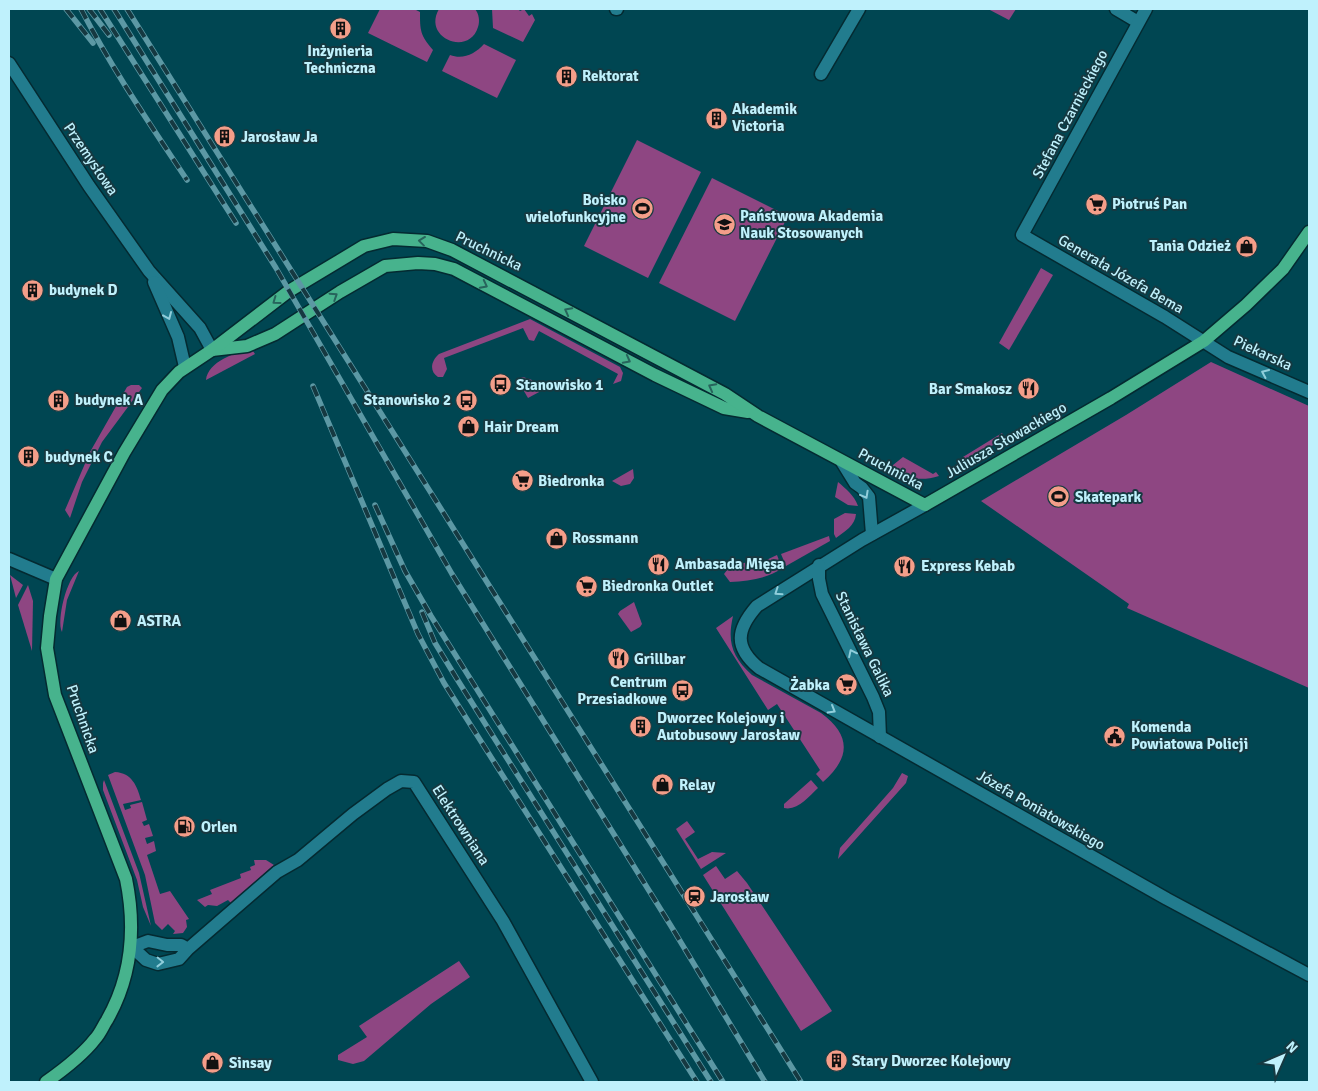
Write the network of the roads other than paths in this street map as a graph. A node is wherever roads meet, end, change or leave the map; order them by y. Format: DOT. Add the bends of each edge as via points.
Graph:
graph roads {
  1 [pos="859,9"];
  2 [pos="1116,9"];
  3 [pos="1146,9"];
  4 [pos="1138,22"];
  5 [pos="9,63"];
  6 [pos="821,74"];
  7 [pos="1309,232"];
  8 [pos="1022,235"];
  9 [pos="149,271"];
  10 [pos="1204,341"];
  11 [pos="212,350"];
  12 [pos="185,367"];
  13 [pos="1309,392"];
  14 [pos="753,413"];
  15 [pos="842,462"];
  16 [pos="925,505"];
  17 [pos="872,534"];
  18 [pos="9,559"];
  19 [pos="819,566"];
  20 [pos="56,580"];
  21 [pos="759,668"];
  22 [pos="880,737"];
  23 [pos="132,947"];
  24 [pos="188,949"];
  25 [pos="1309,975"];
  26 [pos="46,1082"];
  27 [pos="592,1082"];
  1 -- 6 [label="street"];
  2 -- 4 [label="street"];
  3 -- 4 [label="street, Stefana Czarnieckiego"];
  4 -- 8 [label="street, Stefana Czarnieckiego"];
  5 -- 9 [label="street, Przemysłowa"];
  7 -- 10 [label="main road, Juliusza Słowackiego" via="1283,269"];
  8 -- 10 [label="street, Generała Józefa Bema"];
  9 -- 11 [label="street" via="200,328"];
  9 -- 12 [label="street, one-way" via="178,337"];
  13 -- 10 [label="street, Piekarska, one-way" via="1228,357"];
  10 -- 16 [label="main road, Juliusza Słowackiego"];
  11 -- 12 [label="main road, Pruchnicka"];
  11 -- 14 [label="main road, Pruchnicka, one-way" via="247,346 275,334 385,266 435,264 454,269 724,408"];
  14 -- 11 [label="main road, Pruchnicka, one-way" via="724,394 482,265 427,241 393,239 364,246 289,291"];
  12 -- 20 [label="main road, Pruchnicka" via="162,390 129,444"];
  14 -- 15 [label="main road, Pruchnicka"];
  15 -- 16 [label="main road, Pruchnicka"];
  15 -- 17 [label="street, Pruchnicka, one-way" via="869,497"];
  16 -- 17 [label="street, Juliusza Słowackiego"];
  17 -- 19 [label="street, Juliusza Słowackiego"];
  18 -- 20 [label="street"];
  19 -- 21 [label="street, Juliusza Słowackiego, one-way" via="757,606 745,619 740,632 742,646 748,658"];
  22 -- 19 [label="street, Stanisława Galika, one-way" via="879,712 822,594"];
  20 -- 23 [label="main road, Pruchnicka" via="47,648 55,695 126,879 131,903"];
  21 -- 22 [label="street, Józefa Poniatowskiego, one-way"];
  22 -- 25 [label="street, Józefa Poniatowskiego"];
  23 -- 24 [label="street" via="148,941 181,945"];
  23 -- 24 [label="street, Elektrowniana, one-way" via="146,960 158,964 179,959"];
  23 -- 26 [label="main road, Pruchnicka" via="117,1002 96,1039"];
  24 -- 27 [label="street, Elektrowniana" via="277,872 298,860 387,788 401,781 414,782 503,920"];
}
